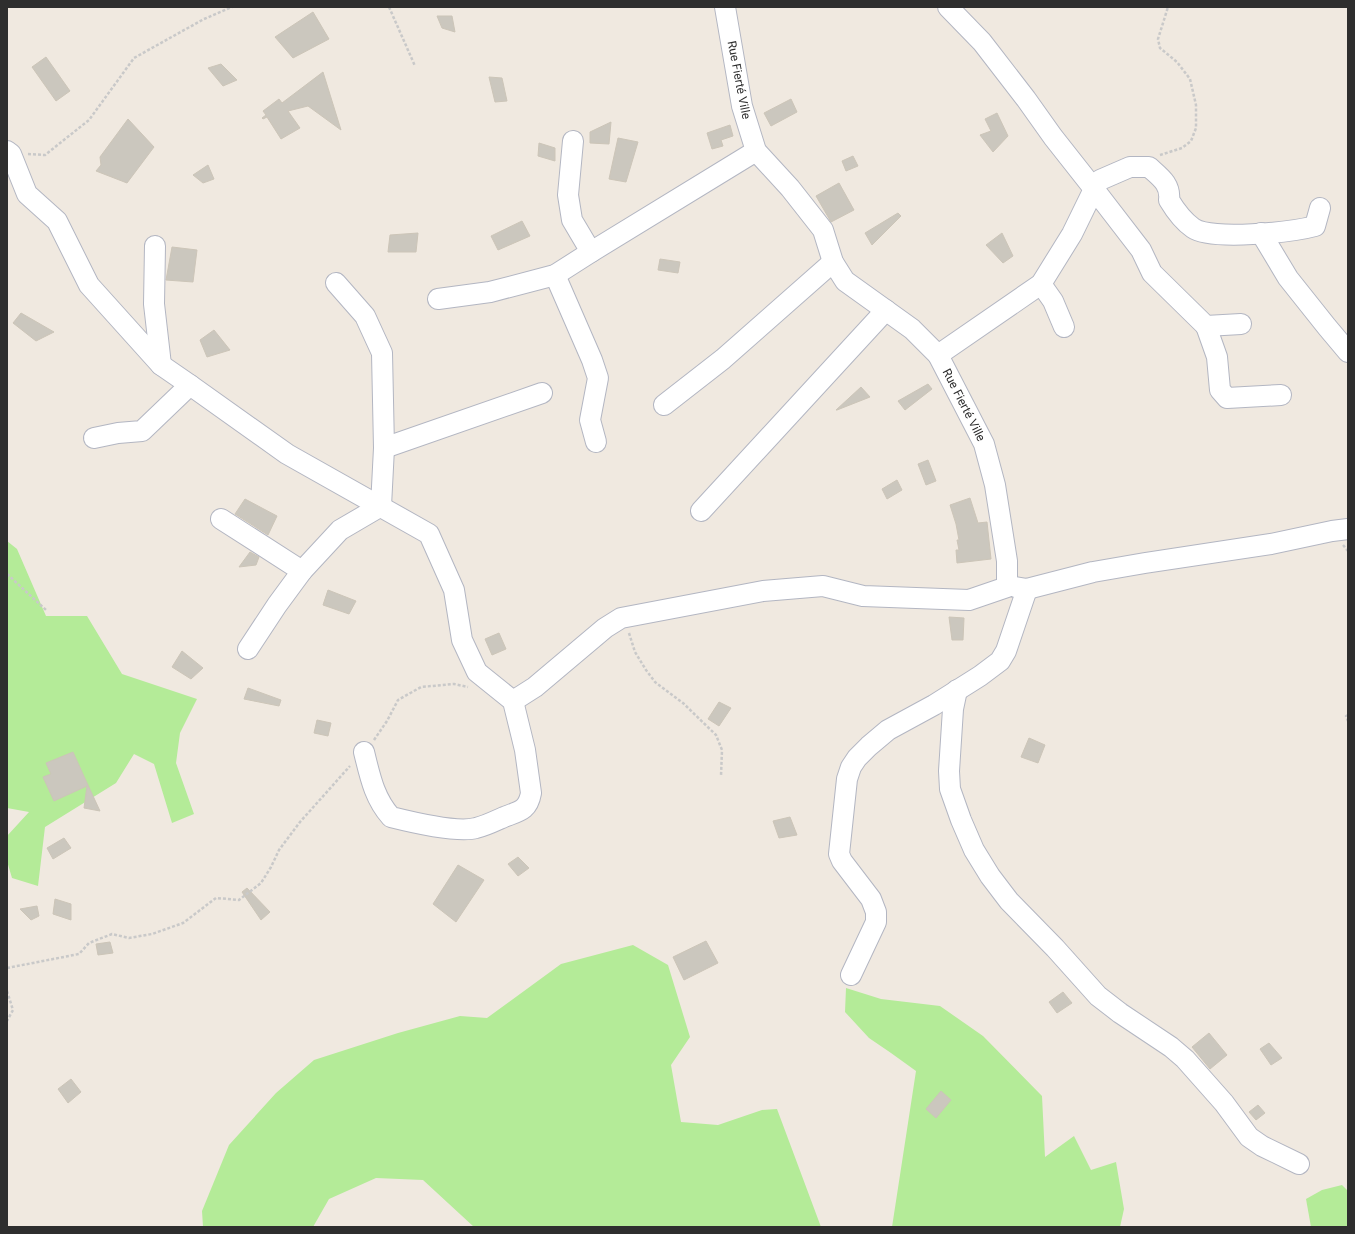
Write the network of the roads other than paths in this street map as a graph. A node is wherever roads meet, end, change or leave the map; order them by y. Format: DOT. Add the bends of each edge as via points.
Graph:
graph roads {
  1 [pos="725,7"];
  2 [pos="948,7"];
  3 [pos="573,141"];
  4 [pos="756,151"];
  5 [pos="9,153"];
  6 [pos="1094,189"];
  7 [pos="1320,208"];
  8 [pos="1261,233"];
  9 [pos="155,246"];
  10 [pos="591,252"];
  11 [pos="834,262"];
  12 [pos="555,275"];
  13 [pos="336,283"];
  14 [pos="1041,284"];
  15 [pos="438,299"];
  16 [pos="886,310"];
  17 [pos="1241,324"];
  18 [pos="1206,326"];
  19 [pos="1064,327"];
  20 [pos="1348,352"];
  21 [pos="938,355"];
  22 [pos="160,365"];
  23 [pos="190,385"];
  24 [pos="542,393"];
  25 [pos="1281,395"];
  26 [pos="664,405"];
  27 [pos="94,438"];
  28 [pos="596,442"];
  29 [pos="384,448"];
  30 [pos="381,506"];
  31 [pos="701,511"];
  32 [pos="221,519"];
  33 [pos="1348,529"];
  34 [pos="302,571"];
  35 [pos="1007,586"];
  36 [pos="1027,589"];
  37 [pos="248,650"];
  38 [pos="957,690"];
  39 [pos="513,701"];
  40 [pos="364,752"];
  41 [pos="851,976"];
  42 [pos="1299,1164"];
  1 -- 4 [label="street, Rue Fierté Ville" via="742,106"];
  2 -- 6 [label="street" via="982,42"];
  3 -- 10 [label="street" via="568,195 572,220"];
  4 -- 10 [label="street"];
  4 -- 11 [label="street, Rue Fierté Ville" via="823,230"];
  5 -- 22 [label="street" via="28,194 57,221 89,285"];
  6 -- 8 [label="street" via="1100,180 1114,173 1130,167 1149,167 1165,182 1170,192 1169,200 1194,229 1239,235"];
  6 -- 14 [label="street" via="1072,234"];
  6 -- 18 [label="street" via="1141,250 1152,273"];
  7 -- 8 [label="street" via="1315,226"];
  8 -- 20 [label="street" via="1288,278"];
  9 -- 22 [label="street" via="154,304"];
  10 -- 12 [label="street"];
  11 -- 16 [label="street, Rue Fierté Ville" via="845,281"];
  11 -- 26 [label="street" via="723,359"];
  12 -- 15 [label="street" via="490,292"];
  12 -- 28 [label="street" via="598,378 590,420"];
  13 -- 29 [label="street" via="365,316 382,353"];
  14 -- 19 [label="street" via="1053,301"];
  14 -- 21 [label="street"];
  16 -- 21 [label="street, Rue Fierté Ville" via="912,329"];
  16 -- 31 [label="street"];
  17 -- 18 [label="street"];
  18 -- 25 [label="street" via="1217,357 1220,390 1226,398"];
  21 -- 35 [label="street, Rue Fierté Ville" via="984,444 995,485 1007,560"];
  22 -- 23 [label="street"];
  23 -- 27 [label="street" via="142,431"];
  23 -- 30 [label="street" via="287,454"];
  24 -- 29 [label="street"];
  29 -- 30 [label="street"];
  30 -- 34 [label="street" via="340,530"];
  30 -- 39 [label="street" via="429,534 454,590 462,640 477,672"];
  32 -- 34 [label="street"];
  33 -- 36 [label="street" via="1101,571"];
  34 -- 37 [label="street"];
  35 -- 36 [label="street"];
  35 -- 39 [label="street" via="969,600 864,596 823,586 763,591 621,618 605,628 535,687"];
  36 -- 38 [label="street" via="1006,651 1000,661"];
  38 -- 41 [label="street" via="888,730 857,758 851,767 847,779 839,854 871,899 876,912 876,922"];
  38 -- 42 [label="street" via="953,709 950,789 974,850 990,876 1009,901 1098,996 1185,1059 1224,1103 1249,1137"];
  39 -- 40 [label="street" via="525,750 530,799 527,806 520,811 475,828 460,830 391,817 377,798"];
}
